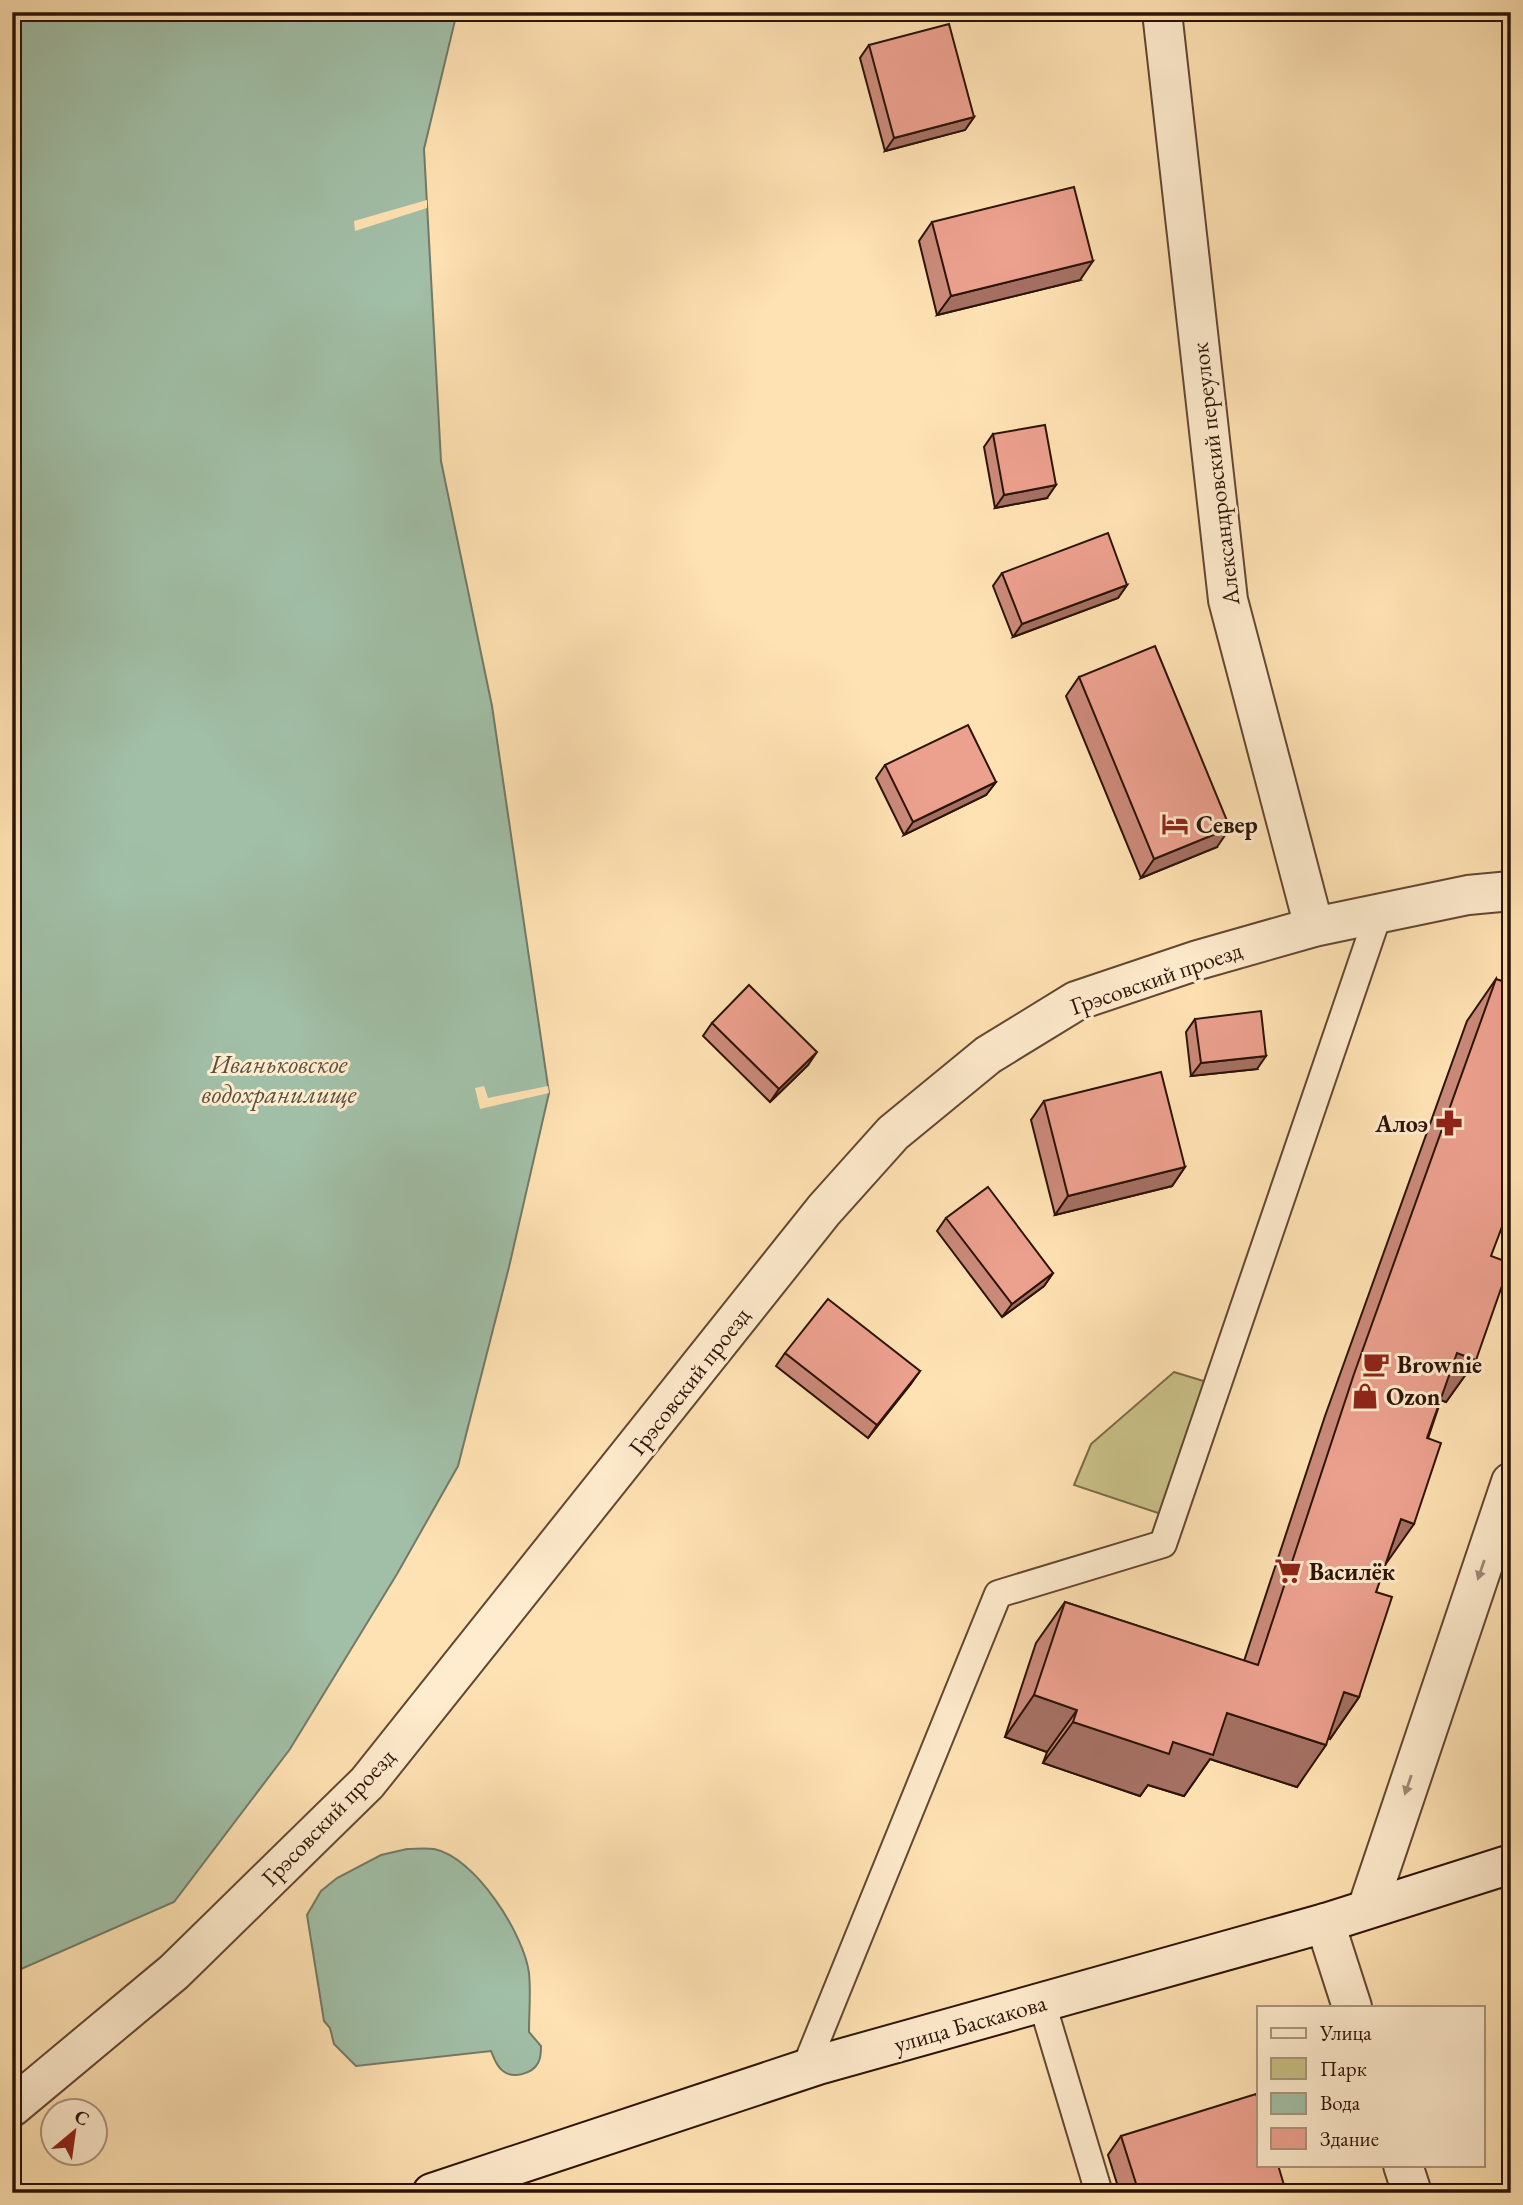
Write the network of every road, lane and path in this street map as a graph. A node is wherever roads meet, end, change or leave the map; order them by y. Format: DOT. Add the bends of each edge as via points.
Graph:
graph roads {
  1 [pos="1162,12"];
  2 [pos="1511,891"];
  3 [pos="1378,915"];
  4 [pos="1314,927"];
  5 [pos="1511,1482"];
  6 [pos="1511,1864"];
  7 [pos="1367,1909"];
  8 [pos="1325,1923"];
  9 [pos="1042,2003"];
  10 [pos="1352,2006"];
  11 [pos="804,2071"];
  12 [pos="12,2107"];
  13 [pos="1403,2166"];
  14 [pos="432,2193"];
  15 [pos="1099,2193"];
  16 [pos="1412,2193"];
  1 -- 4 [label="street, Александровский переулок" via="1228,600"];
  2 -- 3 [label="street, Грэсовский проезд" via="1468,895"];
  3 -- 4 [label="street, Грэсовский проезд"];
  3 -- 11 [label="lane" via="1163,1544 998,1594"];
  4 -- 12 [label="street, Грэсовский проезд" via="1076,1001 988,1055 893,1133 824,1210 367,1783 174,1972"];
  5 -- 7 [label="street, one-way"];
  6 -- 7 [label="street, улица Баскакова"];
  7 -- 8 [label="street, улица Баскакова"];
  8 -- 9 [label="street, улица Баскакова"];
  8 -- 10 [label="street"];
  9 -- 11 [label="street, улица Баскакова"];
  9 -- 15 [label="lane"];
  11 -- 14 [label="street, улица Баскакова"];
  13 -- 16 [label="street"];
}
